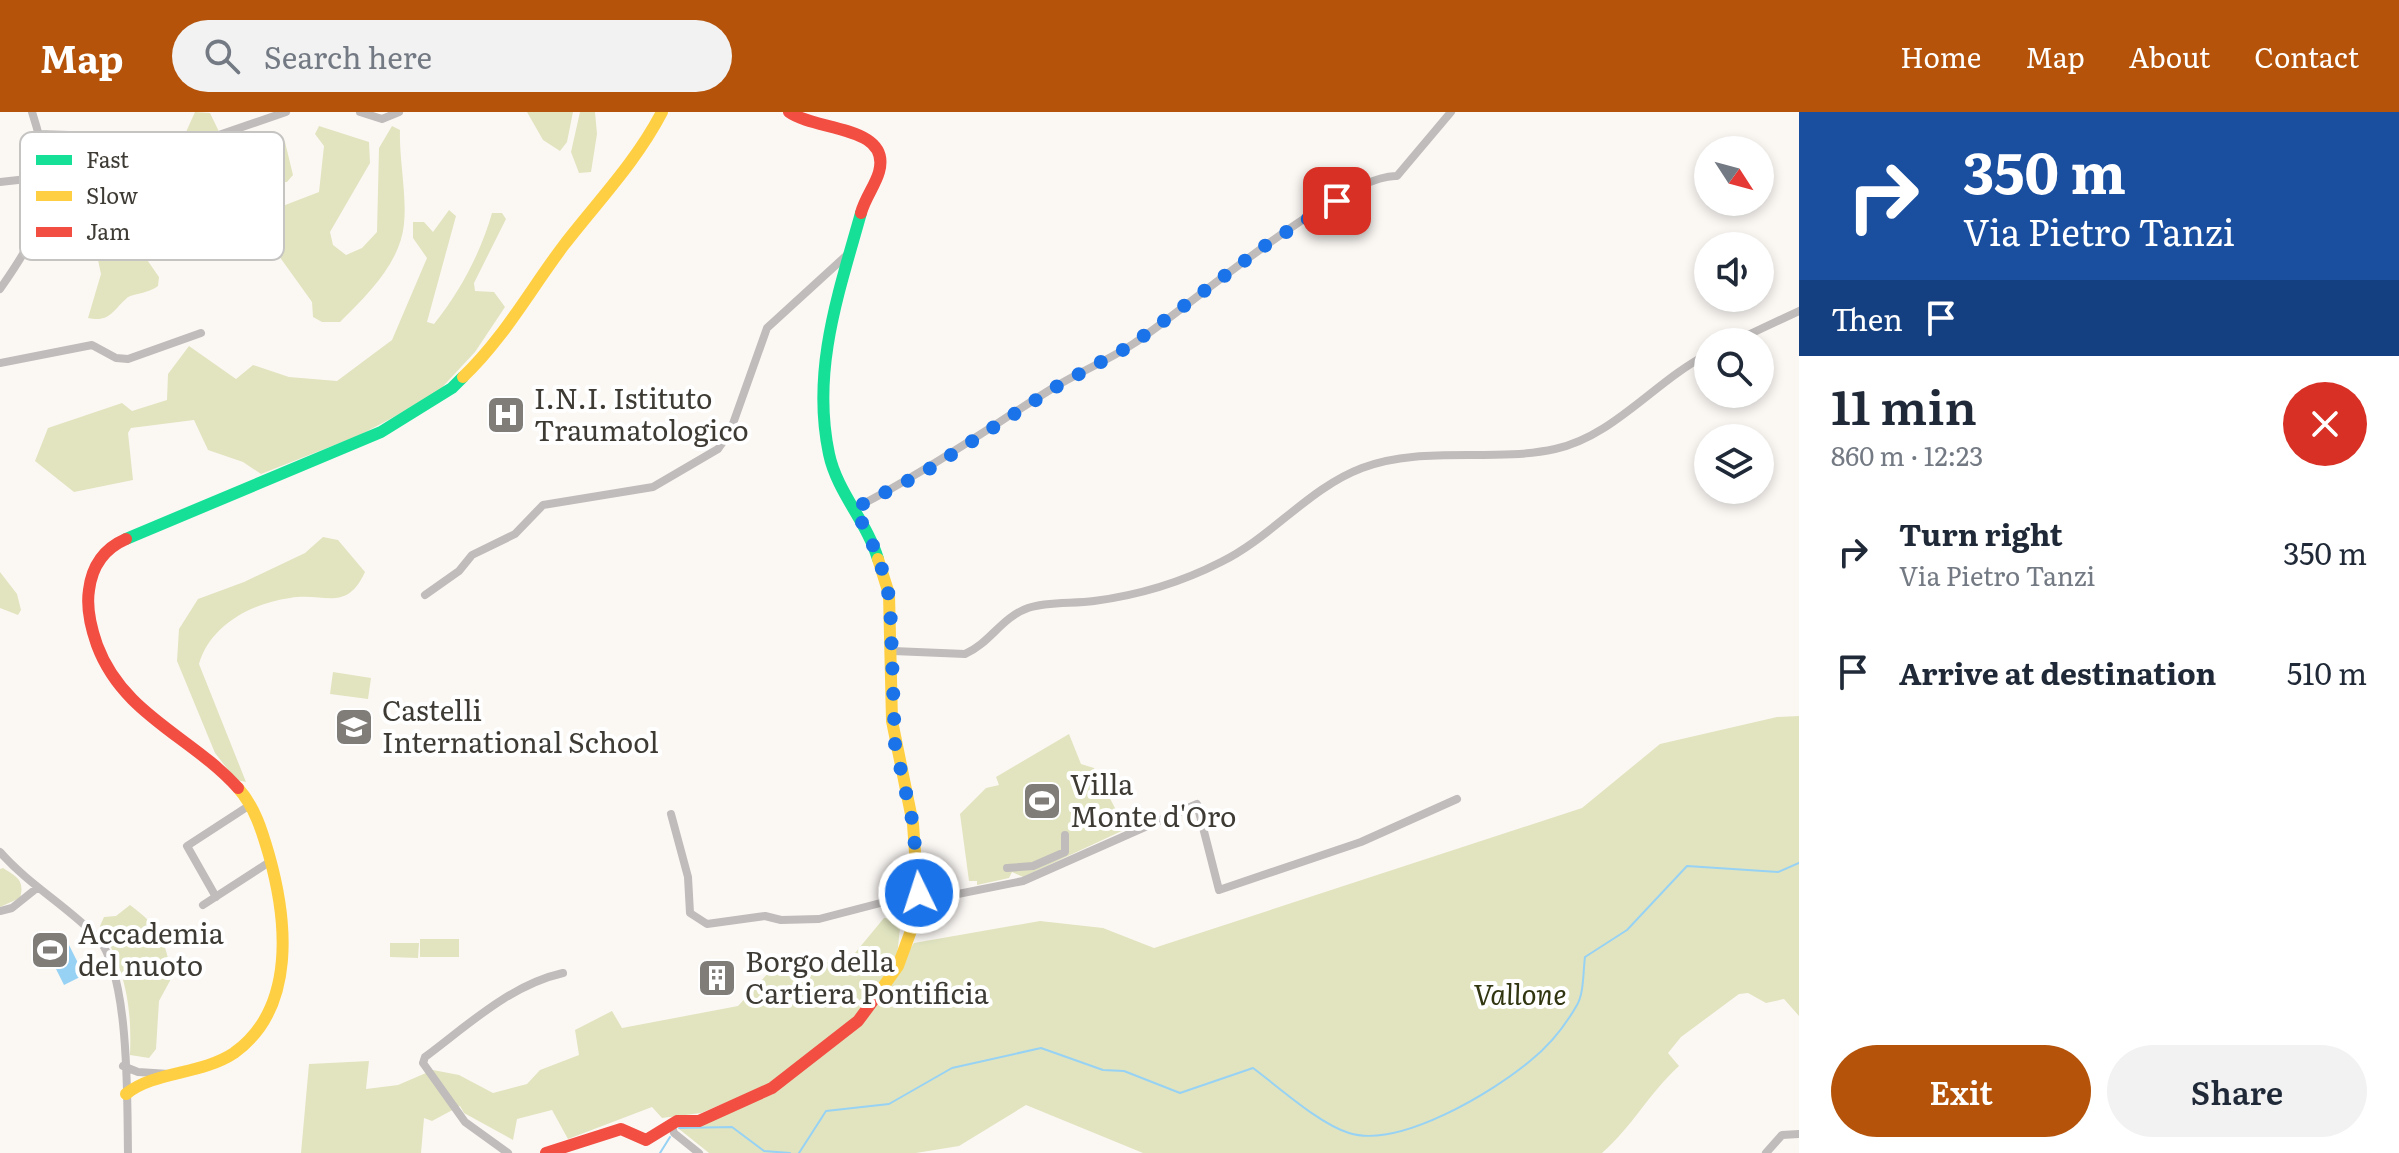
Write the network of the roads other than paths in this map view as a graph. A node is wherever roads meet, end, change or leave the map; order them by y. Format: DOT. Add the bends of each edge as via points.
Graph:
graph roads {
  1 [pos="32,112"];
  2 [pos="286,112"];
  3 [pos="360,112"];
  4 [pos="399,112"];
  5 [pos="662,112"];
  6 [pos="789,112"];
  7 [pos="1451,112"];
  8 [pos="38,132"];
  9 [pos="228,132"];
  10 [pos="20,180"];
  11 [pos="0,182"];
  12 [pos="852,251"];
  13 [pos="20,256"];
  14 [pos="0,289"];
  15 [pos="1799,311"];
  16 [pos="1763,328"];
  17 [pos="201,333"];
  18 [pos="1694,362"];
  19 [pos="0,363"];
  20 [pos="855,508"];
  21 [pos="425,595"];
  22 [pos="893,651"];
  23 [pos="1457,799"];
  24 [pos="250,805"];
  25 [pos="671,814"];
  26 [pos="1065,835"];
  27 [pos="0,852"];
  28 [pos="271,861"];
  29 [pos="1007,868"];
  30 [pos="37,888"];
  31 [pos="919,893"];
  32 [pos="216,897"];
  33 [pos="203,905"];
  34 [pos="919,909"];
  35 [pos="0,911"];
  36 [pos="563,973"];
  37 [pos="123,1066"];
  38 [pos="186,1074"];
  39 [pos="126,1094"];
  40 [pos="672,1126"];
  41 [pos="1799,1134"];
  42 [pos="128,1153"];
  43 [pos="508,1153"];
  44 [pos="546,1153"];
  45 [pos="699,1153"];
  46 [pos="1766,1153"];
  1 -- 8 [label="street"];
  2 -- 9 [label="street"];
  3 -- 4 [label="street" via="382,119"];
  5 -- 24 [label="street" via="644,147 563,246 491,350 452,388 381,432 112,545 98,561 89,583 88,613 120,689 239,789"];
  6 -- 12 [label="street" via="797,120 862,134 880,153"];
  7 -- 20 [label="street" via="1397,176 1382,175 1315,213 1130,346 923,473"];
  10 -- 11 [label="street"];
  12 -- 20 [label="street" via="821,378 829,454"];
  12 -- 21 [label="street" via="767,328 730,432 718,449 653,487 543,505 515,534 483,547"];
  13 -- 14 [label="street"];
  15 -- 16 [label="street"];
  17 -- 19 [label="street" via="128,359 92,345"];
  18 -- 22 [label="street" via="1606,427 1559,448 1368,466 1327,487 1251,546 1177,583 1123,597 1029,608 965,654"];
  20 -- 22 [label="street" via="887,587"];
  22 -- 31 [label="street" via="895,744 913,824"];
  23 -- 34 [label="street" via="1361,842 1219,890 1197,804 1023,881 933,899"];
  24 -- 28 [label="street"];
  24 -- 32 [label="street" via="187,846"];
  25 -- 31 [label="street" via="688,877 690,913 707,924 765,916 819,919"];
  26 -- 29 [label="street" via="1065,852 1033,866"];
  27 -- 30 [label="street"];
  28 -- 32 [label="street"];
  28 -- 38 [label="street" via="284,936 281,971 270,1003 258,1029 239,1049"];
  30 -- 35 [label="street"];
  30 -- 37 [label="street" via="91,932 111,960 120,997"];
  31 -- 34 [label="street"];
  32 -- 33 [label="street"];
  34 -- 40 [label="street" via="898,966 858,1021 772,1088 699,1121 680,1120"];
  36 -- 43 [label="street" via="537,979 492,1007 423,1063 465,1122"];
  37 -- 38 [label="street"];
  37 -- 39 [label="street"];
  38 -- 39 [label="street" via="143,1083"];
  39 -- 42 [label="street"];
  40 -- 44 [label="street" via="646,1140 621,1129"];
  40 -- 45 [label="street"];
  41 -- 46 [label="street" via="1777,1137"];
}
